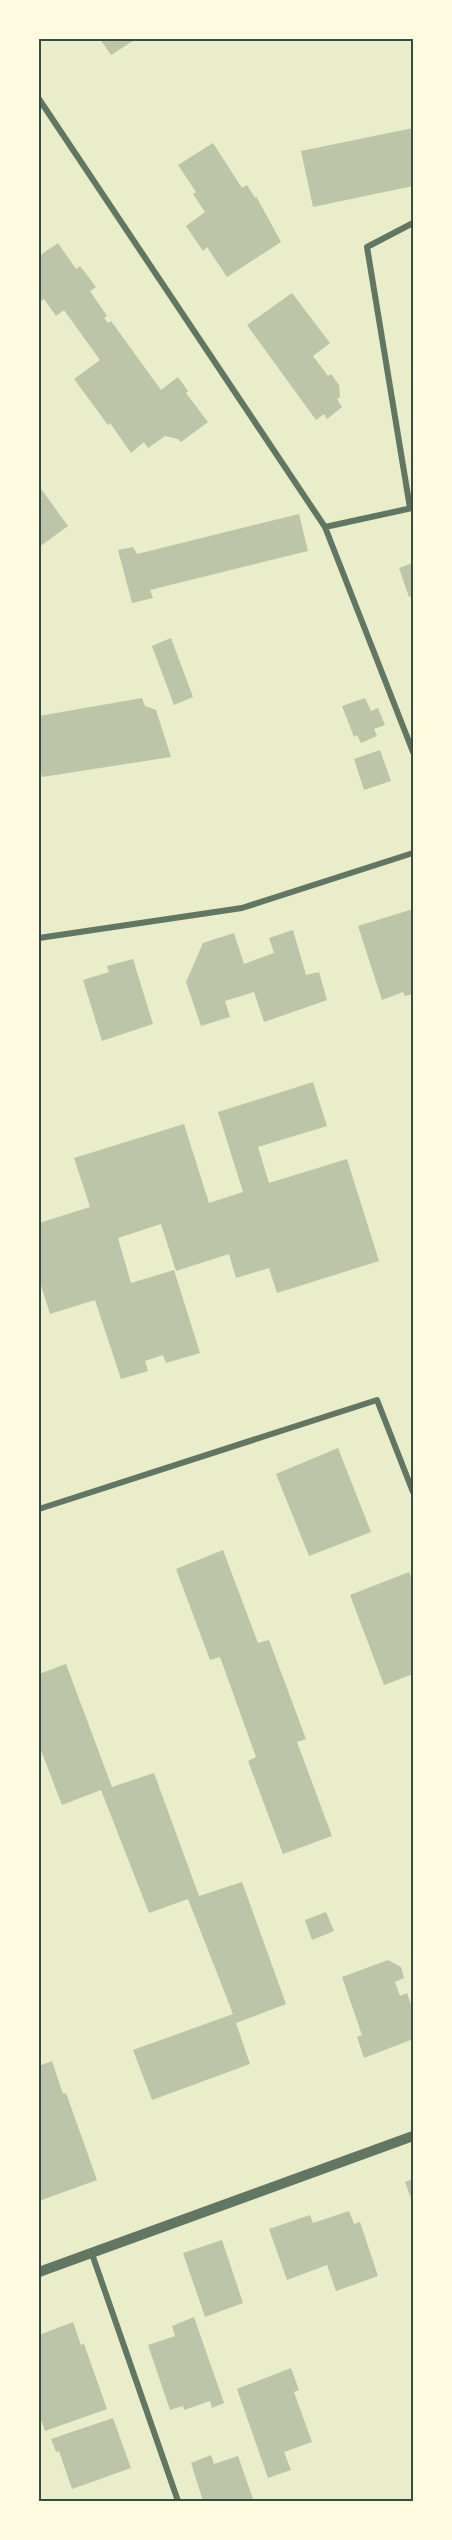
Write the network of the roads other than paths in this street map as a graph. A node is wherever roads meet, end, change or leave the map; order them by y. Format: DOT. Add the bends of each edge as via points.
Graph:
graph roads {
  1 [pos="39,99"];
  2 [pos="413,223"];
  3 [pos="411,508"];
  4 [pos="326,527"];
  5 [pos="413,752"];
  6 [pos="413,853"];
  7 [pos="39,938"];
  8 [pos="413,1492"];
  9 [pos="39,1509"];
  10 [pos="413,2136"];
  11 [pos="92,2254"];
  12 [pos="39,2272"];
  13 [pos="178,2501"];
  1 -- 4 [label="street"];
  2 -- 3 [label="street" via="367,247"];
  3 -- 4 [label="street"];
  4 -- 5 [label="street"];
  6 -- 7 [label="street" via="242,908"];
  8 -- 9 [label="street" via="377,1400"];
  10 -- 11 [label="street"];
  11 -- 12 [label="street"];
  11 -- 13 [label="street"];
}
